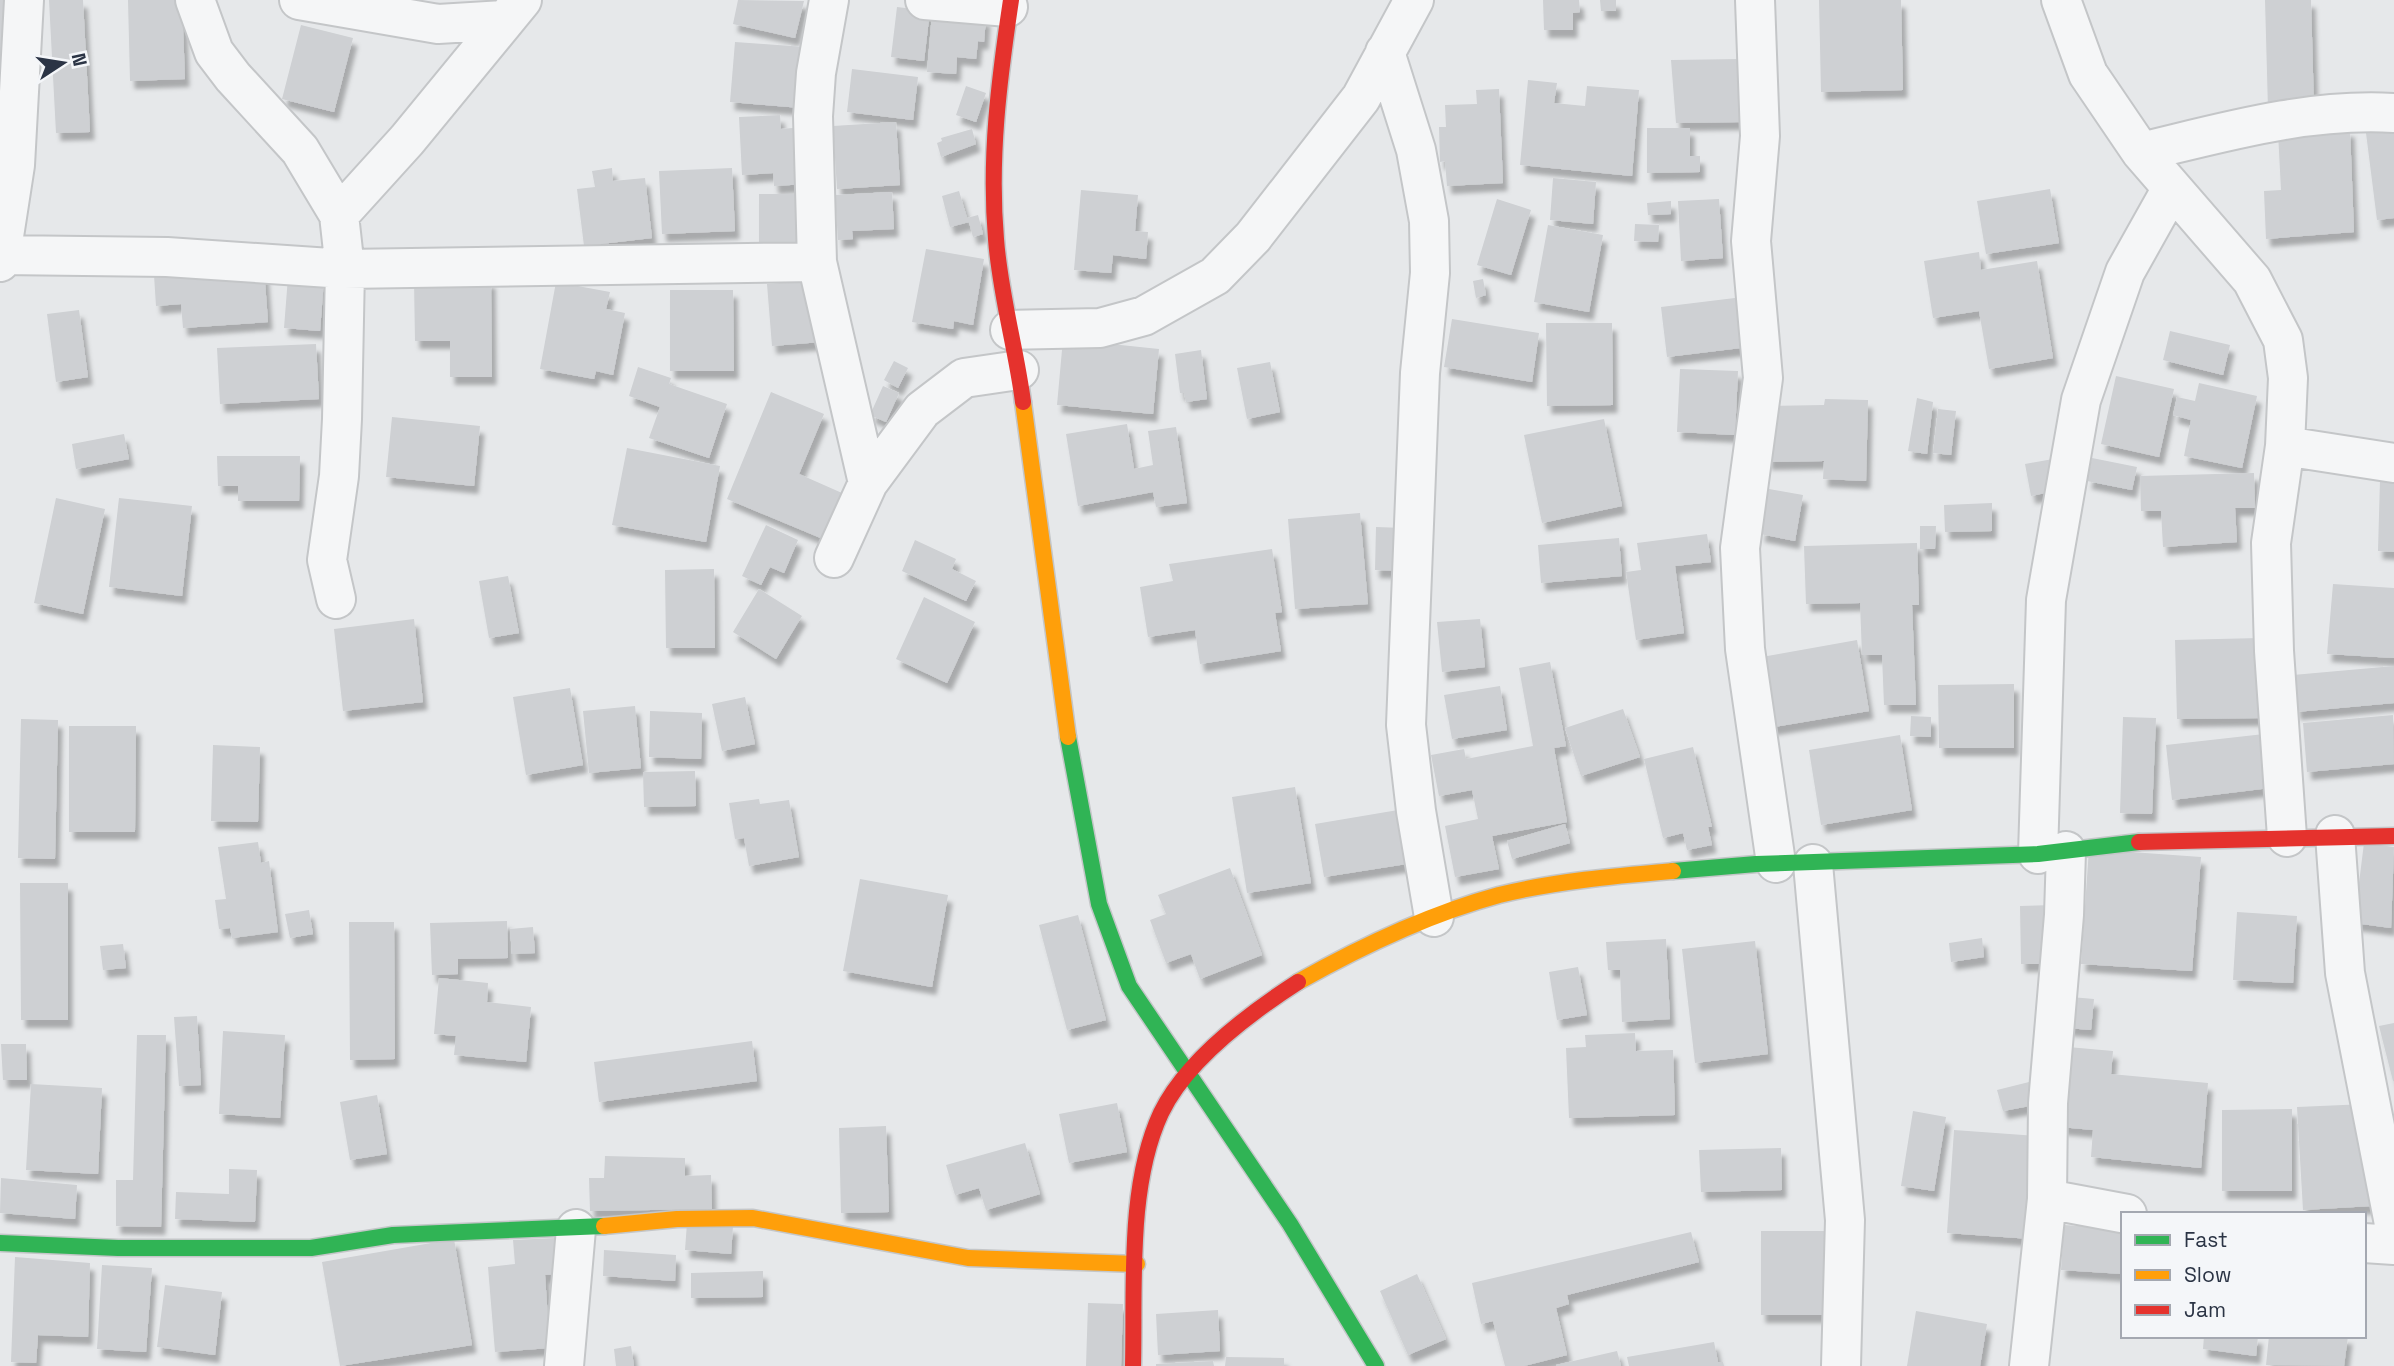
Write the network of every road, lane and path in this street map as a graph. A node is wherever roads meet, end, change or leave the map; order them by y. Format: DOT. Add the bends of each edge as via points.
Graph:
graph roads {
  1 [pos="24,0"];
  2 [pos="195,0"];
  3 [pos="299,0"];
  4 [pos="830,0"];
  5 [pos="925,0"];
  6 [pos="1414,0"];
  7 [pos="1755,0"];
  8 [pos="2061,0"];
  9 [pos="1009,4"];
  10 [pos="513,10"];
  11 [pos="1385,52"];
  12 [pos="2394,113"];
  13 [pos="2141,152"];
  14 [pos="2172,188"];
  15 [pos="339,215"];
  16 [pos="1,256"];
  17 [pos="0,262"];
  18 [pos="817,262"];
  19 [pos="345,269"];
  20 [pos="1010,330"];
  21 [pos="1018,370"];
  22 [pos="2285,446"];
  23 [pos="2394,463"];
  24 [pos="868,483"];
  25 [pos="834,558"];
  26 [pos="336,599"];
  27 [pos="2335,835"];
  28 [pos="2394,836"];
  29 [pos="2287,837"];
  30 [pos="2052,853"];
  31 [pos="1795,864"];
  32 [pos="1434,917"];
  33 [pos="1188,1073"];
  34 [pos="2047,1199"];
  35 [pos="2121,1213"];
  36 [pos="2394,1224"];
  37 [pos="576,1230"];
  38 [pos="0,1243"];
  39 [pos="2366,1243"];
  40 [pos="2394,1245"];
  41 [pos="1137,1264"];
  42 [pos="564,1366"];
  43 [pos="1133,1366"];
  44 [pos="1376,1366"];
  45 [pos="1841,1366"];
  46 [pos="2029,1366"];
  1 -- 16 [label="street" via="15,165"];
  2 -- 15 [label="street" via="214,52 300,150"];
  3 -- 10 [label="street" via="438,24"];
  4 -- 18 [label="street" via="813,116"];
  5 -- 9 [label="street"];
  6 -- 11 [label="street"];
  7 -- 31 [label="street" via="1760,136 1751,241 1763,378 1740,548 1745,649"];
  8 -- 13 [label="street" via="2088,74"];
  9 -- 20 [label="street" via="992,172 996,242"];
  10 -- 15 [label="street"];
  11 -- 20 [label="street" via="1361,97 1253,237 1215,276 1144,316 1100,328"];
  11 -- 32 [label="street" via="1416,150 1429,221 1406,726"];
  12 -- 13 [label="street" via="2350,111 2262,123"];
  13 -- 14 [label="street"];
  14 -- 22 [label="street" via="2252,281 2283,340 2288,378"];
  14 -- 30 [label="street" via="2124,272 2081,400 2046,600"];
  15 -- 19 [label="street"];
  16 -- 17 [label="street"];
  16 -- 19 [label="street" via="167,257"];
  18 -- 19 [label="street"];
  18 -- 24 [label="street"];
  19 -- 26 [label="street" via="339,476 327,559"];
  20 -- 21 [label="street"];
  21 -- 24 [label="street" via="964,378 922,410"];
  21 -- 33 [label="street" via="1069,748 1099,904 1129,986"];
  22 -- 23 [label="street"];
  22 -- 29 [label="street" via="2272,543 2274,651"];
  24 -- 25 [label="street"];
  27 -- 28 [label="street"];
  27 -- 29 [label="street"];
  27 -- 36 [label="street" via="2345,973"];
  29 -- 30 [label="street" via="2141,842"];
  30 -- 31 [label="street"];
  30 -- 34 [label="street"];
  31 -- 32 [label="street" via="1577,881 1511,892"];
  31 -- 45 [label="street" via="1845,1220"];
  32 -- 33 [label="street" via="1317,969 1267,1001"];
  33 -- 41 [label="street" via="1156,1123 1139,1189"];
  33 -- 44 [label="street" via="1290,1224"];
  34 -- 35 [label="street"];
  34 -- 46 [label="street"];
  37 -- 38 [label="street" via="394,1235 312,1248"];
  37 -- 41 [label="street" via="677,1219 753,1218 968,1258"];
  37 -- 42 [label="street"];
  39 -- 40 [label="street"];
  41 -- 43 [label="street"];
}
